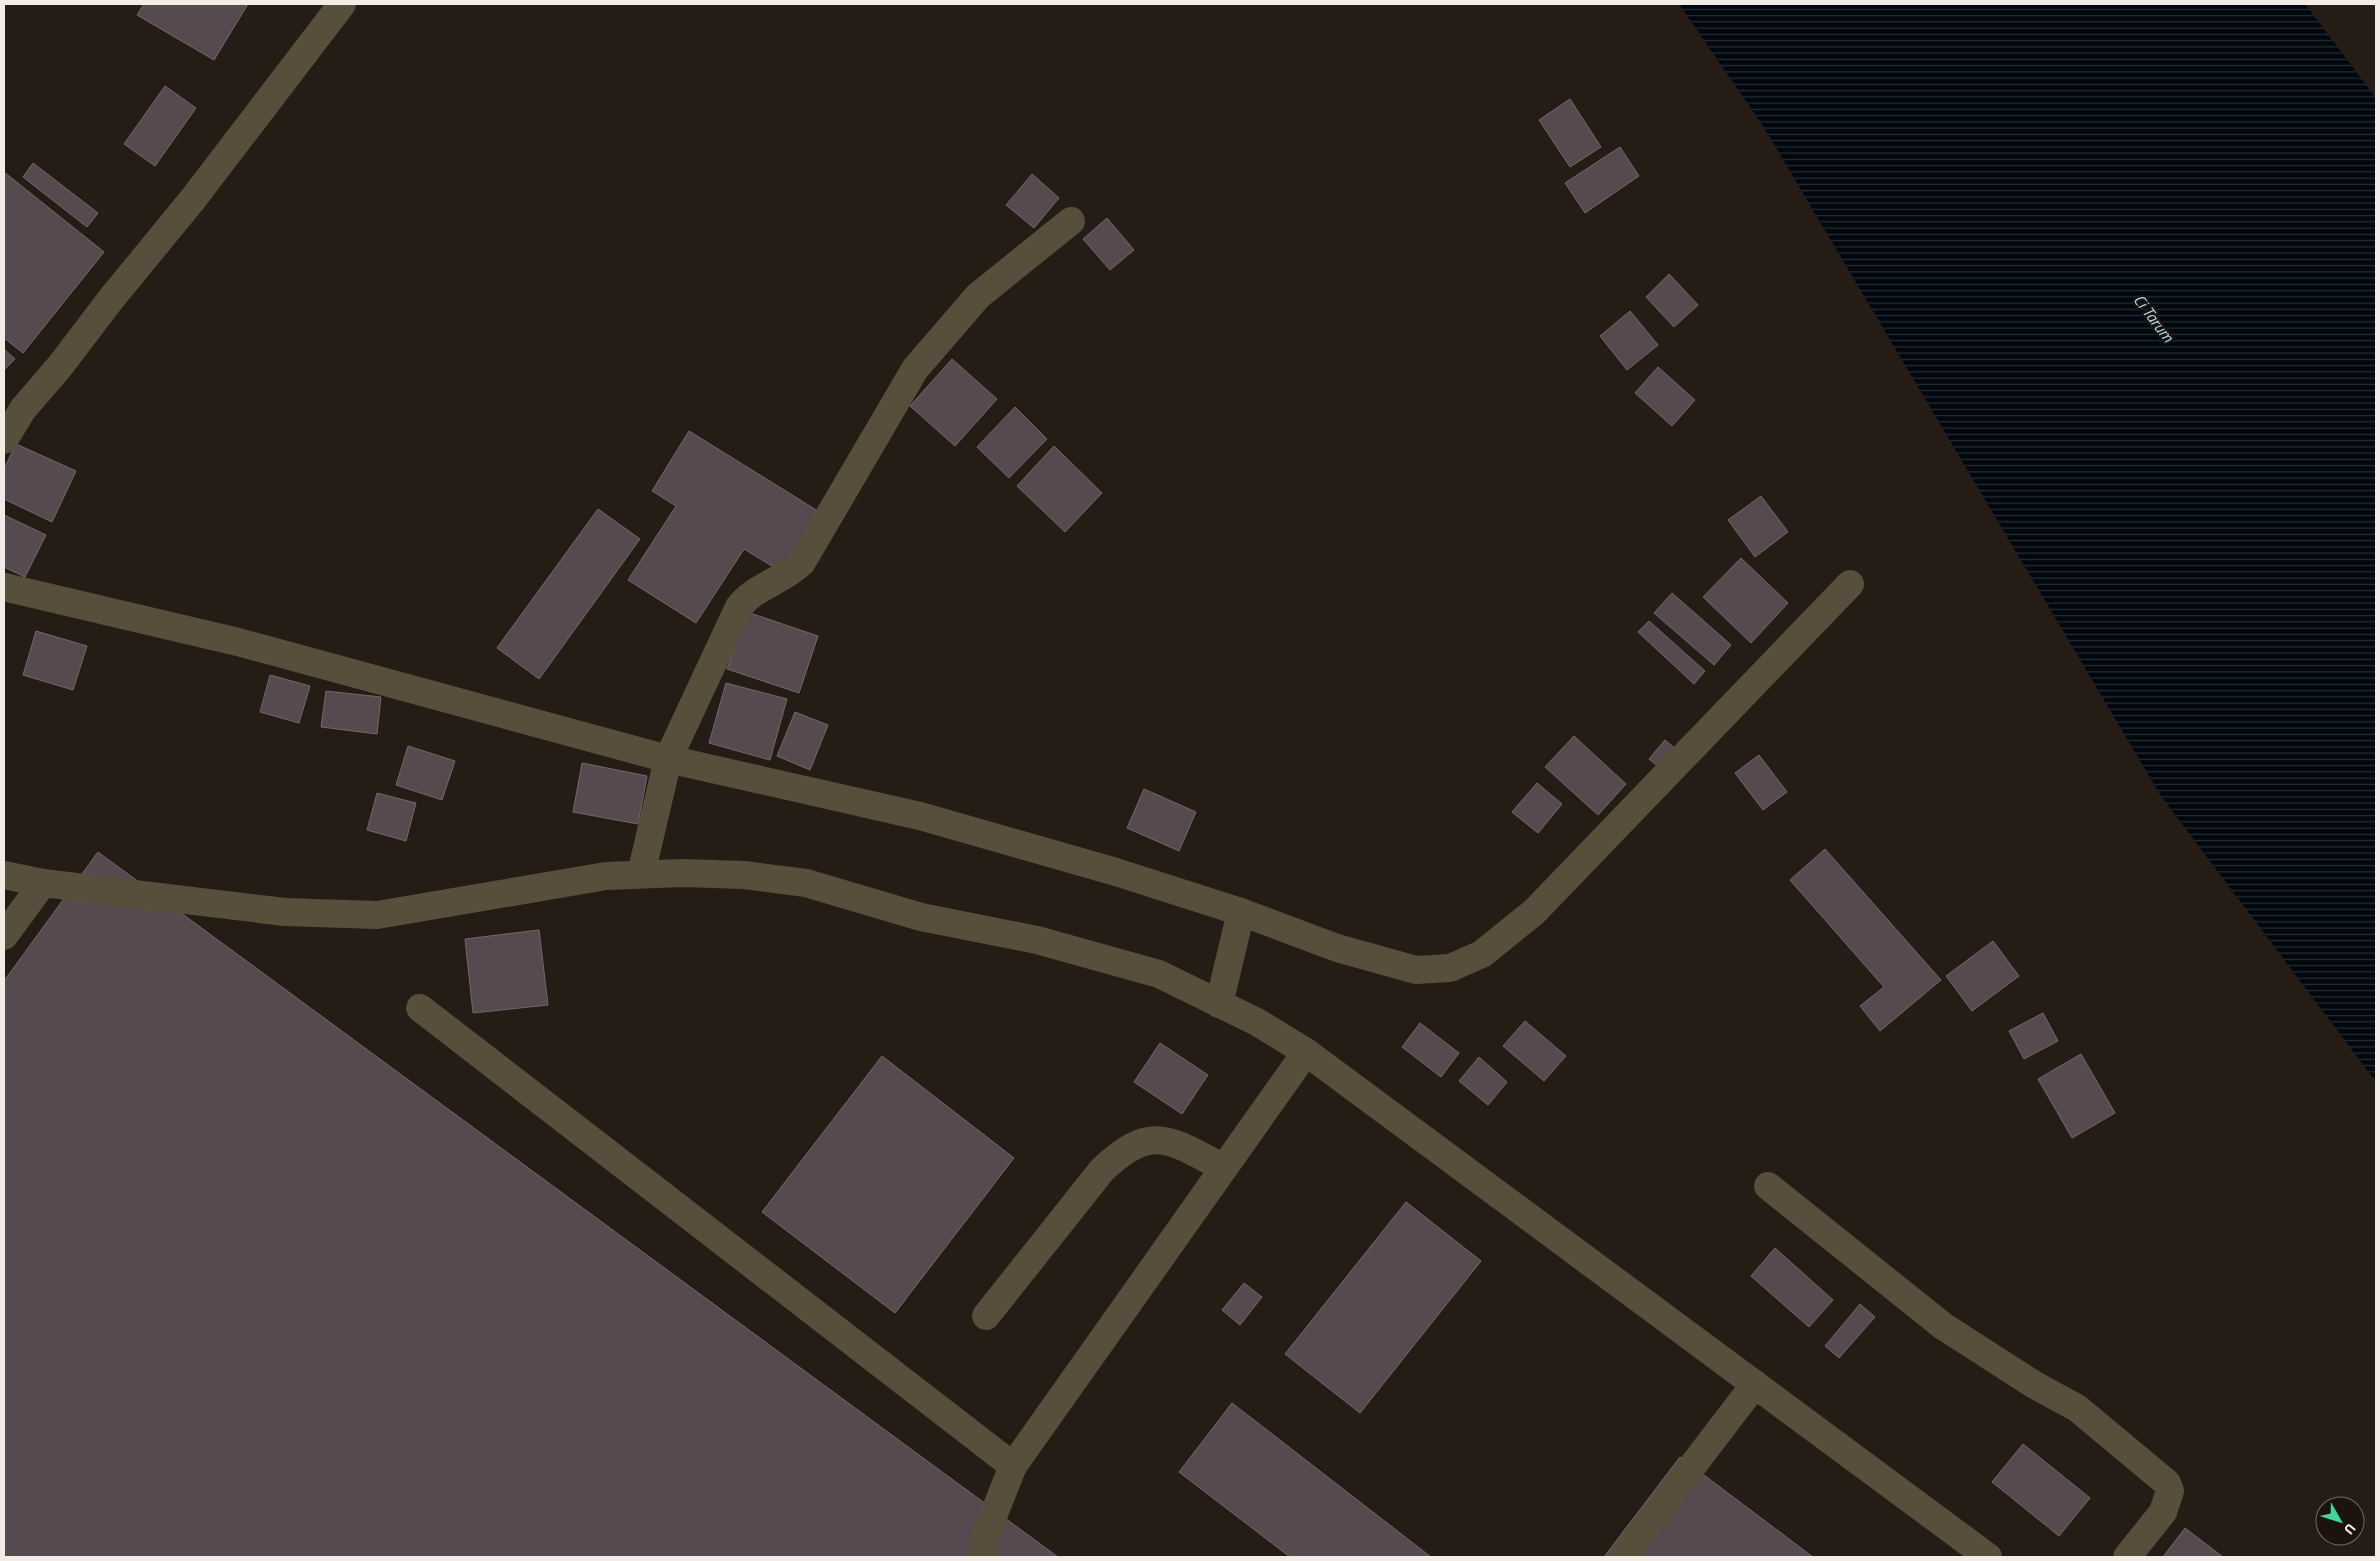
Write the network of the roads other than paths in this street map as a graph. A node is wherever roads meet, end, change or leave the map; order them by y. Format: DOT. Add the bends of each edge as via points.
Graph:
graph roads {
  1 [pos="342,4"];
  2 [pos="1071,221"];
  3 [pos="4,440"];
  4 [pos="1850,584"];
  5 [pos="4,587"];
  6 [pos="668,759"];
  7 [pos="641,874"];
  8 [pos="4,875"];
  9 [pos="42,883"];
  10 [pos="1241,912"];
  11 [pos="4,936"];
  12 [pos="1220,1004"];
  13 [pos="420,1008"];
  14 [pos="1306,1052"];
  15 [pos="1224,1168"];
  16 [pos="1768,1186"];
  17 [pos="986,1316"];
  18 [pos="1755,1384"];
  19 [pos="1013,1466"];
  20 [pos="979,1551"];
  21 [pos="1623,1557"];
  22 [pos="1988,1557"];
  23 [pos="2127,1557"];
  1 -- 3 [label="street" via="193,199 23,409"];
  2 -- 6 [label="street" via="978,296 915,369 802,562 793,571 748,596 739,607"];
  4 -- 10 [label="street" via="1534,912 1482,954 1450,968 1416,970 1337,948"];
  5 -- 6 [label="street" via="238,642"];
  6 -- 7 [label="street"];
  6 -- 10 [label="street" via="920,816 1116,872"];
  7 -- 9 [label="street" via="606,876 377,914 285,912"];
  7 -- 12 [label="street" via="744,874 806,883 921,917 1037,940 1159,974"];
  8 -- 9 [label="street"];
  9 -- 11 [label="street"];
  10 -- 12 [label="street"];
  12 -- 14 [label="street"];
  13 -- 19 [label="street"];
  14 -- 15 [label="street"];
  14 -- 18 [label="street"];
  15 -- 17 [label="street" via="1182,1146 1164,1141 1145,1140 1120,1152 1102,1170"];
  15 -- 19 [label="street"];
  16 -- 23 [label="street" via="1943,1326 2077,1408 2167,1483 2170,1491 2163,1512"];
  18 -- 21 [label="street"];
  18 -- 22 [label="street"];
  19 -- 20 [label="street"];
}
